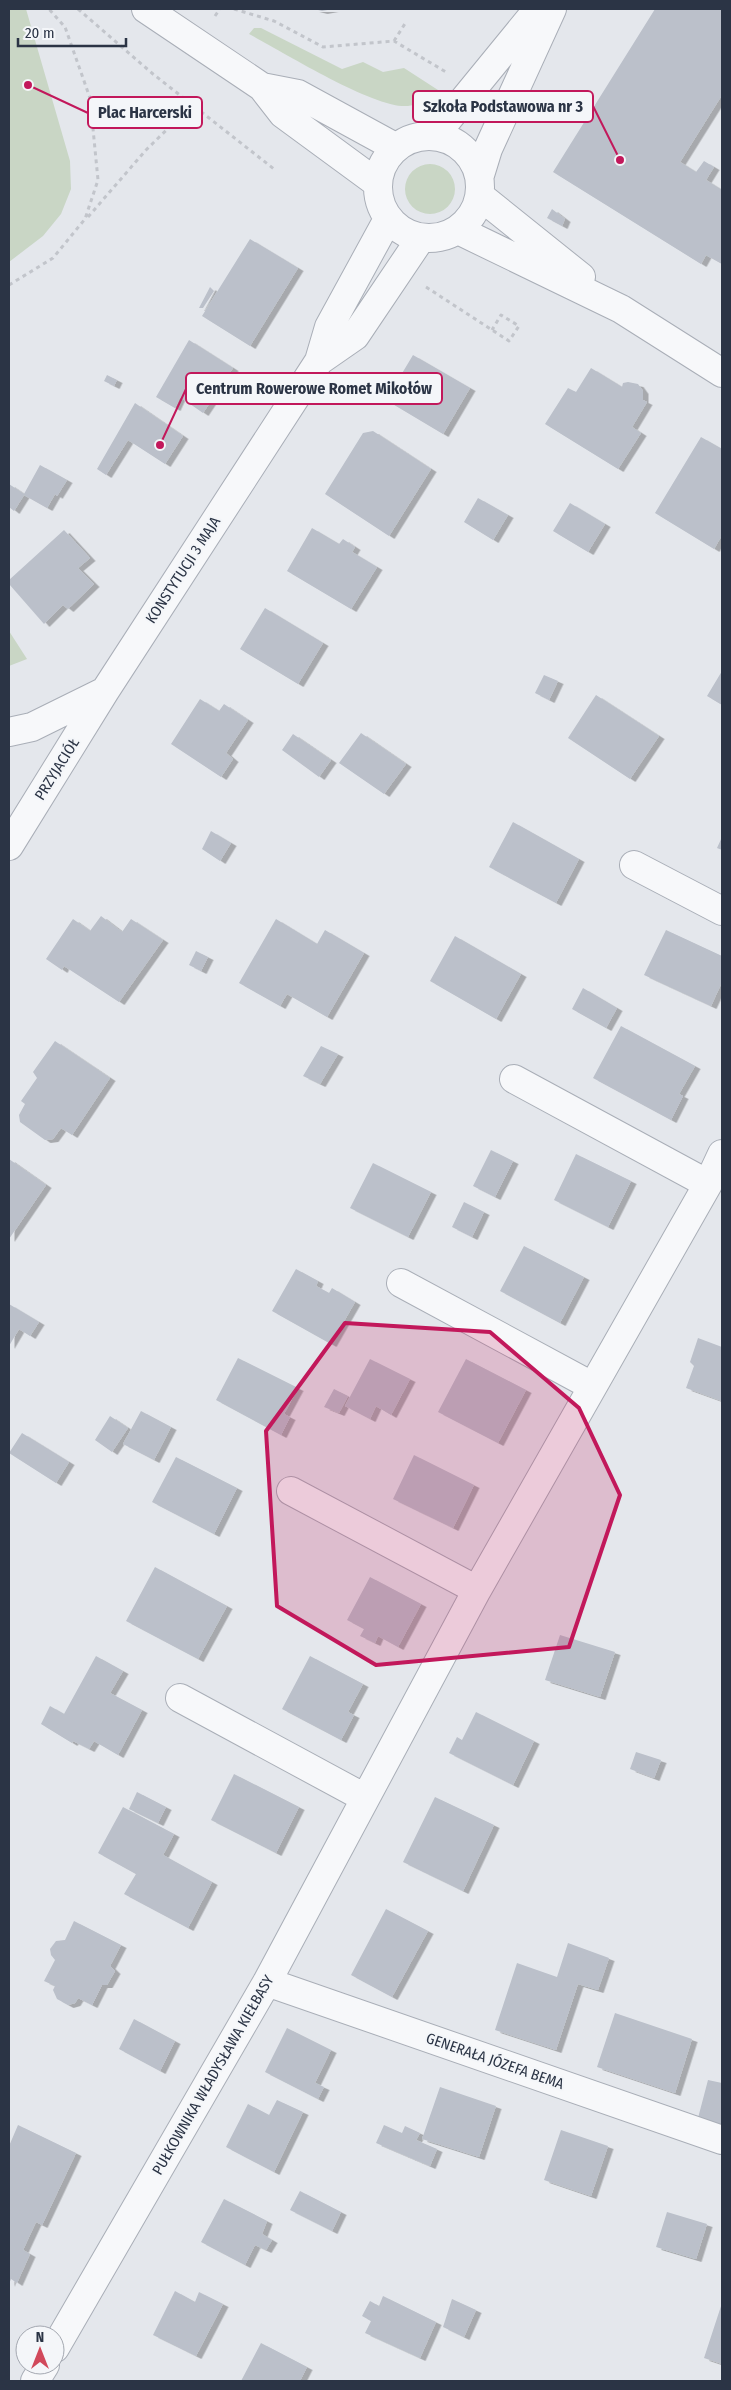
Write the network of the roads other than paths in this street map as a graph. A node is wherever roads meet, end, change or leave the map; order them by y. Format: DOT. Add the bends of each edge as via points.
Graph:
graph roads {
  1 [pos="146,9"];
  2 [pos="538,9"];
  3 [pos="552,9"];
  4 [pos="262,87"];
  5 [pos="435,135"];
  6 [pos="395,147"];
  7 [pos="377,182"];
  8 [pos="480,186"];
  9 [pos="388,219"];
  10 [pos="458,230"];
  11 [pos="421,238"];
  12 [pos="621,309"];
  13 [pos="319,361"];
  14 [pos="722,373"];
  15 [pos="105,692"];
  16 [pos="9,732"];
  17 [pos="9,846"];
  18 [pos="634,865"];
  19 [pos="722,911"];
  20 [pos="514,1079"];
  21 [pos="722,1154"];
  22 [pos="708,1184"];
  23 [pos="401,1283"];
  24 [pos="592,1386"];
  25 [pos="291,1492"];
  26 [pos="477,1590"];
  27 [pos="180,1698"];
  28 [pos="365,1798"];
  29 [pos="267,1982"];
  30 [pos="722,2140"];
  31 [pos="65,2331"];
  1 -- 4 [label="street"];
  2 -- 5 [label="street"];
  3 -- 8 [label="street" via="488,149"];
  4 -- 6 [label="street" via="298,94"];
  4 -- 7 [label="street" via="283,114"];
  5 -- 6 [label="street" via="414,137"];
  5 -- 8 [label="street" via="455,142 471,156"];
  6 -- 7 [label="street" via="382,164"];
  7 -- 9 [label="street" via="379,202"];
  8 -- 10 [label="street" via="472,216"];
  8 -- 12 [label="street"];
  9 -- 11 [label="street" via="402,231"];
  9 -- 13 [label="street, KONSTYTUCJI 3 MAJA" via="329,327"];
  10 -- 11 [label="street" via="440,237"];
  10 -- 12 [label="street"];
  11 -- 13 [label="street, KONSTYTUCJI 3 MAJA" via="355,336"];
  12 -- 14 [label="street"];
  13 -- 15 [label="street, KONSTYTUCJI 3 MAJA"];
  15 -- 16 [label="street" via="32,727"];
  15 -- 17 [label="street, PRZYJACIÓŁ"];
  18 -- 19 [label="street"];
  20 -- 22 [label="street"];
  21 -- 22 [label="street, PUŁKOWNIKA WŁADYSŁAWA KIEŁBASY"];
  22 -- 24 [label="street, PUŁKOWNIKA WŁADYSŁAWA KIEŁBASY"];
  23 -- 24 [label="street"];
  24 -- 26 [label="street, PUŁKOWNIKA WŁADYSŁAWA KIEŁBASY"];
  25 -- 26 [label="street"];
  26 -- 28 [label="street, PUŁKOWNIKA WŁADYSŁAWA KIEŁBASY"];
  27 -- 28 [label="street"];
  28 -- 29 [label="street, PUŁKOWNIKA WŁADYSŁAWA KIEŁBASY"];
  29 -- 30 [label="street, GENERAŁA JÓZEFA BEMA"];
  29 -- 31 [label="street, PUŁKOWNIKA WŁADYSŁAWA KIEŁBASY"];
}
